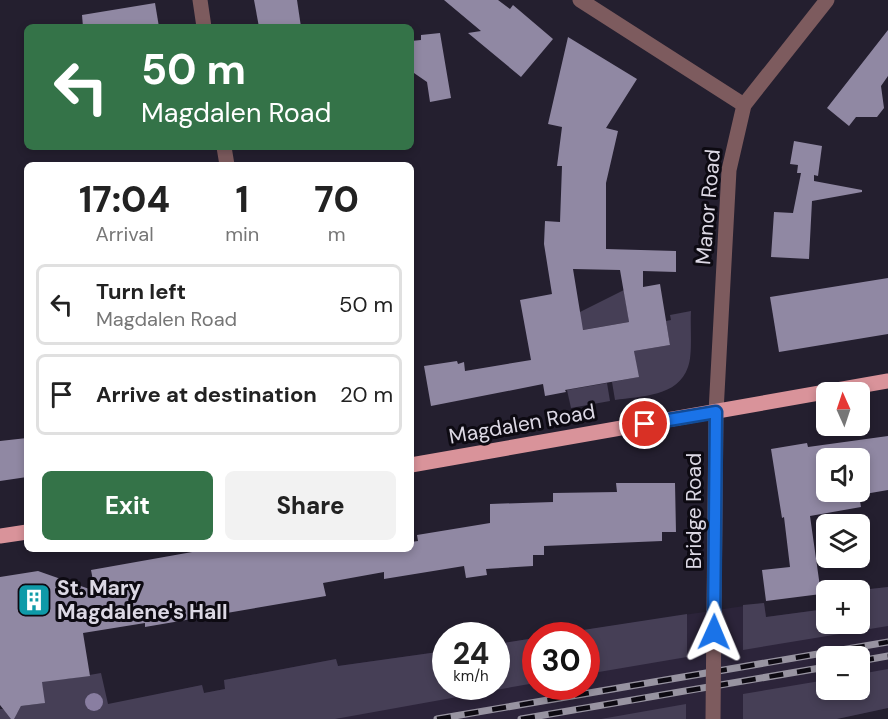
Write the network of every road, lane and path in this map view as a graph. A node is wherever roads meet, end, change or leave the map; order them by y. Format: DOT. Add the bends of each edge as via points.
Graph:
graph roads {
  1 [pos="200,0"];
  2 [pos="580,0"];
  3 [pos="827,0"];
  4 [pos="204,24"];
  5 [pos="744,105"];
  6 [pos="888,381"];
  7 [pos="716,412"];
  8 [pos="414,464"];
  9 [pos="24,532"];
  10 [pos="0,536"];
  11 [pos="713,719"];
  1 -- 4 [label="street"];
  2 -- 5 [label="street"];
  3 -- 5 [label="street, Manor Road"];
  5 -- 7 [label="street, Manor Road" via="729,170"];
  6 -- 7 [label="main road, Magdalen Road"];
  7 -- 8 [label="main road, Magdalen Road"];
  7 -- 11 [label="street, Bridge Road, bridge"];
  9 -- 10 [label="main road"];
}
